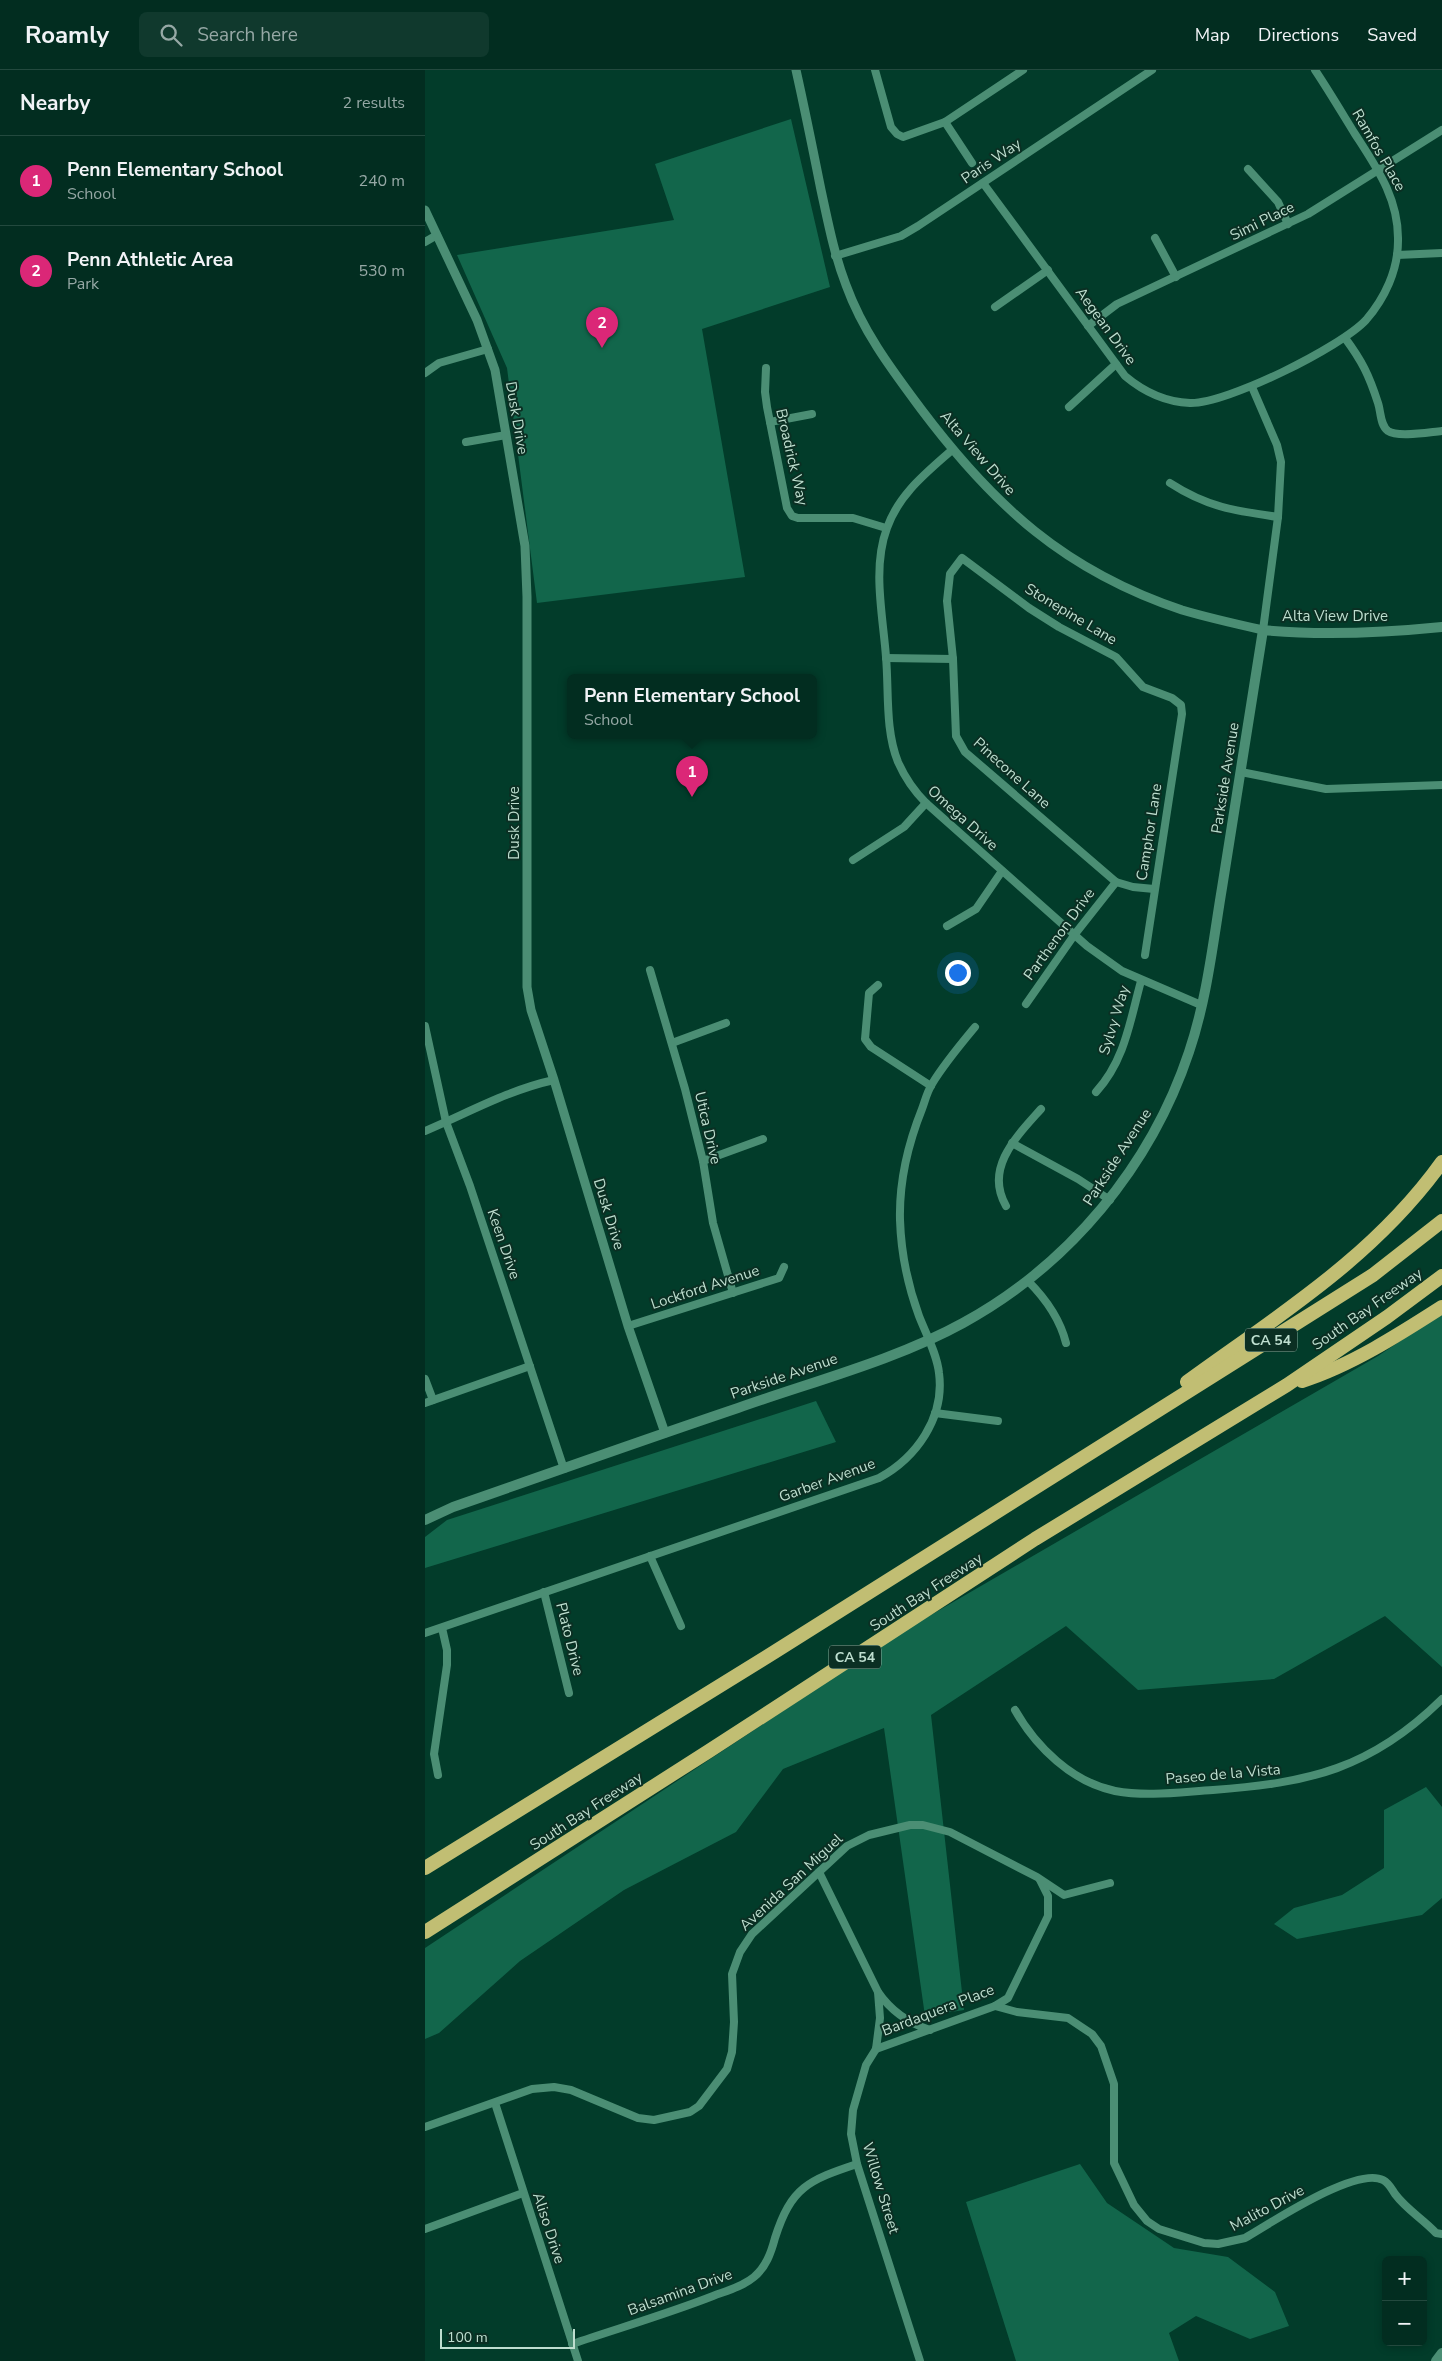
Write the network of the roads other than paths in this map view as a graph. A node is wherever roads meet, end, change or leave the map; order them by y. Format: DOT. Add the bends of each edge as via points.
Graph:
graph roads {
  1 [pos="796,70"];
  2 [pos="875,70"];
  3 [pos="1023,70"];
  4 [pos="1152,70"];
  5 [pos="1315,70"];
  6 [pos="945,122"];
  7 [pos="1442,130"];
  8 [pos="971,163"];
  9 [pos="1248,169"];
  10 [pos="1378,170"];
  11 [pos="983,183"];
  12 [pos="425,210"];
  13 [pos="1288,224"];
  14 [pos="437,235"];
  15 [pos="1155,238"];
  16 [pos="425,242"];
  17 [pos="1442,252"];
  18 [pos="1397,255"];
  19 [pos="835,256"];
  20 [pos="1048,270"];
  21 [pos="1176,278"];
  22 [pos="995,307"];
  23 [pos="1088,326"];
  24 [pos="1345,338"];
  25 [pos="488,349"];
  26 [pos="1116,364"];
  27 [pos="766,368"];
  28 [pos="425,373"];
  29 [pos="1252,387"];
  30 [pos="1069,407"];
  31 [pos="812,414"];
  32 [pos="770,422"];
  33 [pos="1442,431"];
  34 [pos="506,435"];
  35 [pos="466,442"];
  36 [pos="952,450"];
  37 [pos="1170,483"];
  38 [pos="1278,517"];
  39 [pos="886,528"];
  40 [pos="962,558"];
  41 [pos="1442,627"];
  42 [pos="1263,630"];
  43 [pos="886,658"];
  44 [pos="953,659"];
  45 [pos="1182,714"];
  46 [pos="1241,772"];
  47 [pos="1442,785"];
  48 [pos="926,803"];
  49 [pos="853,860"];
  50 [pos="1002,872"];
  51 [pos="1116,882"];
  52 [pos="1154,889"];
  53 [pos="947,926"];
  54 [pos="1075,934"];
  55 [pos="1145,954"];
  56 [pos="650,970"];
  57 [pos="1141,981"];
  58 [pos="878,985"];
  59 [pos="1026,1004"];
  60 [pos="1201,1005"];
  61 [pos="726,1023"];
  62 [pos="425,1026"];
  63 [pos="975,1027"];
  64 [pos="672,1042"];
  65 [pos="554,1080"];
  66 [pos="931,1086"];
  67 [pos="1096,1092"];
  68 [pos="1041,1108"];
  69 [pos="446,1122"];
  70 [pos="425,1132"];
  71 [pos="763,1139"];
  72 [pos="1012,1143"];
  73 [pos="703,1161"];
  74 [pos="1442,1162"];
  75 [pos="1110,1200"];
  76 [pos="1005,1206"];
  77 [pos="1442,1221"];
  78 [pos="784,1267"];
  79 [pos="1442,1276"];
  80 [pos="1028,1281"];
  81 [pos="733,1293"];
  82 [pos="1442,1306"];
  83 [pos="629,1326"];
  84 [pos="928,1340"];
  85 [pos="1066,1343"];
  86 [pos="530,1366"];
  87 [pos="425,1378"];
  88 [pos="1287,1385"];
  89 [pos="429,1402"];
  90 [pos="935,1413"];
  91 [pos="998,1421"];
  92 [pos="665,1433"];
  93 [pos="1094,1451"];
  94 [pos="564,1469"];
  95 [pos="425,1520"];
  96 [pos="650,1556"];
  97 [pos="544,1592"];
  98 [pos="681,1626"];
  99 [pos="442,1628"];
  100 [pos="425,1633"];
  101 [pos="569,1693"];
  102 [pos="1442,1699"];
  103 [pos="1015,1710"];
  104 [pos="438,1775"];
  105 [pos="425,1868"];
  106 [pos="819,1872"];
  107 [pos="1037,1877"];
  108 [pos="1110,1883"];
  109 [pos="425,1932"];
  110 [pos="878,1992"];
  111 [pos="995,2006"];
  112 [pos="930,2030"];
  113 [pos="876,2049"];
  114 [pos="495,2103"];
  115 [pos="425,2127"];
  116 [pos="857,2164"];
  117 [pos="523,2194"];
  118 [pos="425,2229"];
  119 [pos="1442,2234"];
  120 [pos="572,2344"];
  121 [pos="1442,2353"];
  122 [pos="578,2361"];
  123 [pos="921,2361"];
  124 [pos="1436,2361"];
  1 -- 19 [label="street, Alta View Drive"];
  2 -- 6 [label="street" via="891,127 897,134 910,136"];
  3 -- 6 [label="street"];
  4 -- 11 [label="street, Paris Way"];
  5 -- 10 [label="street, Ramfos Place"];
  6 -- 8 [label="street"];
  7 -- 10 [label="street, Simi Place"];
  9 -- 13 [label="street" via="1273,196"];
  10 -- 13 [label="street, Simi Place"];
  10 -- 18 [label="street, Ramfos Place" via="1394,206 1398,230"];
  11 -- 19 [label="street, Paris Way" via="901,236"];
  11 -- 20 [label="street, Aegean Drive"];
  12 -- 14 [label="street, Dusk Drive"];
  13 -- 21 [label="street, Simi Place"];
  14 -- 16 [label="street"];
  14 -- 25 [label="street, Dusk Drive"];
  15 -- 21 [label="street"];
  17 -- 18 [label="street"];
  18 -- 24 [label="street, Ramfos Place" via="1392,277 1377,305 1364,322"];
  19 -- 36 [label="street, Alta View Drive" via="861,321 878,350"];
  20 -- 22 [label="street"];
  20 -- 23 [label="street, Aegean Drive"];
  21 -- 23 [label="street, Simi Place" via="1117,304"];
  23 -- 26 [label="street, Aegean Drive"];
  24 -- 29 [label="street, Ramfos Place"];
  24 -- 33 [label="street" via="1363,361 1383,426 1388,431 1401,434"];
  25 -- 28 [label="street" via="439,364"];
  25 -- 34 [label="street, Dusk Drive" via="495,370"];
  26 -- 29 [label="street, Aegean Drive" via="1141,388 1158,397 1180,402 1213,401"];
  26 -- 30 [label="street"];
  27 -- 32 [label="street, Broadrick Way" via="765,392"];
  29 -- 38 [label="street, Parkside Avenue" via="1280,454 1282,475"];
  31 -- 32 [label="street"];
  32 -- 39 [label="street, Broadrick Way" via="787,508 792,516 853,518"];
  34 -- 35 [label="street"];
  34 -- 65 [label="street, Dusk Drive" via="525,546 527,597 527,987 531,1010"];
  36 -- 39 [label="street, Omega Drive" via="911,486"];
  36 -- 42 [label="street, Alta View Drive" via="983,486 1019,519 1097,573 1184,610"];
  37 -- 38 [label="street" via="1192,498 1210,504"];
  38 -- 42 [label="street, Parkside Avenue"];
  39 -- 43 [label="street, Omega Drive" via="881,548 880,578"];
  40 -- 44 [label="street, Pinecone Lane" via="950,574 947,601"];
  40 -- 45 [label="street, Stonepine Lane" via="1029,608 1116,657 1143,687 1177,702"];
  41 -- 42 [label="main road, Alta View Drive" via="1367,634 1301,634"];
  42 -- 46 [label="main road, Parkside Avenue"];
  43 -- 44 [label="street"];
  43 -- 48 [label="street, Omega Drive" via="890,730 898,762 915,793"];
  44 -- 51 [label="street, Pinecone Lane" via="956,736 965,752"];
  45 -- 52 [label="street, Camphor Lane"];
  46 -- 47 [label="street" via="1326,789"];
  46 -- 60 [label="main road, Parkside Avenue"];
  48 -- 49 [label="street" via="904,827"];
  48 -- 50 [label="street, Omega Drive"];
  50 -- 53 [label="street" via="976,909"];
  50 -- 54 [label="street, Omega Drive"];
  51 -- 52 [label="street, Pinecone Lane"];
  51 -- 54 [label="street, Parthenon Drive"];
  52 -- 55 [label="street, Camphor Lane"];
  54 -- 57 [label="street, Omega Drive" via="1122,971"];
  54 -- 59 [label="street, Parthenon Drive"];
  56 -- 64 [label="street, Utica Drive"];
  57 -- 60 [label="street, Omega Drive"];
  57 -- 67 [label="street, Sylvy Way" via="1122,1050 1110,1076"];
  58 -- 66 [label="street" via="869,993 865,1039 871,1047"];
  60 -- 75 [label="main road, Parkside Avenue" via="1195,1035 1171,1100"];
  61 -- 64 [label="street"];
  62 -- 69 [label="street, Keen Drive"];
  63 -- 66 [label="street, Garber Avenue"];
  64 -- 73 [label="street, Utica Drive"];
  65 -- 69 [label="street" via="495,1098"];
  65 -- 83 [label="street, Dusk Drive"];
  66 -- 84 [label="street, Garber Avenue" via="906,1158 900,1218 905,1262"];
  68 -- 72 [label="street"];
  69 -- 70 [label="street"];
  69 -- 86 [label="street, Keen Drive"];
  71 -- 73 [label="street"];
  72 -- 75 [label="street"];
  72 -- 76 [label="street" via="1003,1157 997,1183"];
  73 -- 81 [label="street, Utica Drive" via="713,1222"];
  74 -- 93 [label="highway" via="1383,1232 1318,1289"];
  75 -- 80 [label="main road, Parkside Avenue" via="1088,1227"];
  77 -- 93 [label="highway, South Bay Freeway / CA 54" via="1373,1274"];
  78 -- 81 [label="street, Lockford Avenue" via="779,1278"];
  79 -- 88 [label="highway, South Bay Freeway / CA 54"];
  80 -- 84 [label="main road, Parkside Avenue" via="970,1319"];
  80 -- 85 [label="street" via="1063,1330"];
  81 -- 83 [label="street, Lockford Avenue"];
  82 -- 88 [label="highway" via="1375,1347 1318,1376"];
  83 -- 92 [label="street, Dusk Drive"];
  84 -- 90 [label="street, Garber Avenue" via="939,1371"];
  84 -- 92 [label="main road, Parkside Avenue"];
  86 -- 89 [label="street"];
  86 -- 94 [label="street, Keen Drive"];
  87 -- 89 [label="street"];
  88 -- 109 [label="highway, South Bay Freeway / CA 54" via="1035,1539"];
  90 -- 91 [label="street"];
  90 -- 96 [label="street, Garber Avenue" via="914,1451 879,1478"];
  92 -- 94 [label="main road, Parkside Avenue"];
  93 -- 105 [label="highway, South Bay Freeway / CA 54"];
  94 -- 95 [label="main road, Parkside Avenue" via="453,1507"];
  96 -- 97 [label="street, Garber Avenue"];
  96 -- 98 [label="street"];
  97 -- 99 [label="street, Garber Avenue"];
  97 -- 101 [label="street, Plato Drive"];
  99 -- 100 [label="street, Garber Avenue"];
  99 -- 104 [label="street" via="447,1665 434,1754"];
  102 -- 103 [label="street, Paseo de la Vista" via="1385,1745 1317,1776 1261,1787 1169,1793 1114,1790 1082,1777 1063,1766 1041,1746"];
  106 -- 107 [label="street, Avenida San Miguel" via="847,1846 869,1835 923,1825 950,1832"];
  106 -- 110 [label="street, Willow Street"];
  106 -- 114 [label="street, Avenida San Miguel" via="752,1934 740,1952 732,1974 732,2052 727,2069 699,2106 690,2112 654,2120 638,2118 571,2090 553,2087 532,2089"];
  107 -- 108 [label="street" via="1064,1895"];
  107 -- 111 [label="street, Bardaquera Place" via="1048,1896 1048,1916 1007,1998"];
  110 -- 112 [label="street, Willow Street" via="901,2017"];
  110 -- 113 [label="street, Willow Street" via="880,2018"];
  111 -- 112 [label="street, Bardaquera Place"];
  111 -- 119 [label="street, Malito Drive" via="1068,2018 1092,2034 1101,2046 1114,2084 1114,2163 1133,2205 1159,2229 1204,2243 1231,2242 1245,2238 1331,2188 1372,2177 1385,2180 1417,2218"];
  112 -- 113 [label="street, Bardaquera Place"];
  113 -- 116 [label="street, Willow Street" via="866,2065 853,2110 851,2134"];
  114 -- 115 [label="street, Avenida San Miguel"];
  114 -- 117 [label="street, Aliso Drive"];
  116 -- 120 [label="street, Balsamina Drive" via="821,2177 800,2191 782,2215 768,2260 749,2281 695,2303"];
  116 -- 123 [label="street, Willow Street"];
  117 -- 118 [label="street"];
  117 -- 120 [label="street, Aliso Drive"];
  120 -- 122 [label="street, Aliso Drive"];
  121 -- 124 [label="main road"];
}
